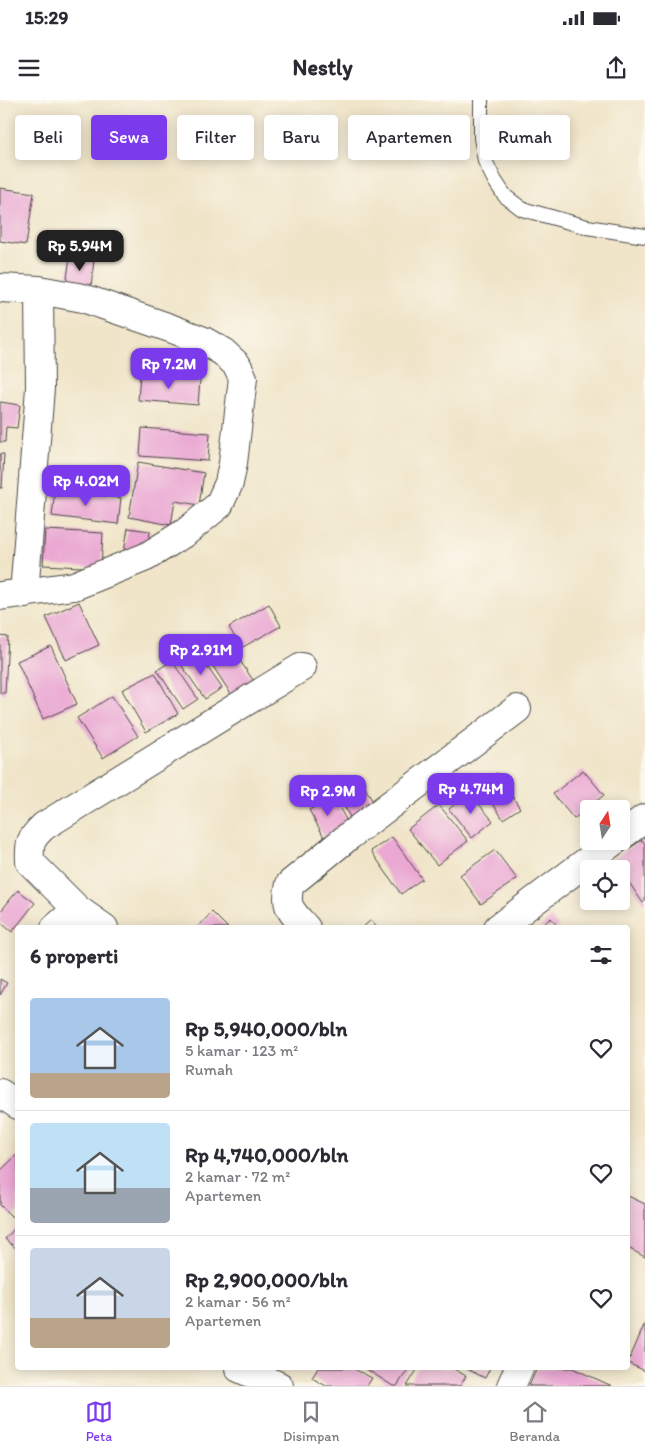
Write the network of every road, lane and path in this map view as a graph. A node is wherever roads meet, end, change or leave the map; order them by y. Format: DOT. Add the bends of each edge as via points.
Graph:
graph roads {
  1 [pos="481,100"];
  2 [pos="645,236"];
  3 [pos="0,288"];
  4 [pos="39,290"];
  5 [pos="12,595"];
  6 [pos="302,667"];
  7 [pos="517,709"];
  8 [pos="645,818"];
  9 [pos="630,829"];
  10 [pos="602,850"];
  11 [pos="77,909"];
  12 [pos="58,925"];
  13 [pos="100,925"];
  14 [pos="303,925"];
  15 [pos="502,925"];
  16 [pos="0,1093"];
  17 [pos="15,1103"];
  18 [pos="243,1370"];
  19 [pos="288,1370"];
  20 [pos="518,1370"];
  21 [pos="279,1386"];
  22 [pos="510,1386"];
  1 -- 2 [label="lane" via="481,138 486,161 505,196 522,209 532,212 588,227"];
  3 -- 4 [label="street"];
  4 -- 5 [label="street" via="40,388"];
  4 -- 5 [label="street" via="83,298 204,341 237,365 243,378 233,464 219,505 186,532 146,557 74,586"];
  6 -- 11 [label="street" via="44,826 32,837 30,862"];
  7 -- 14 [label="street" via="290,884 288,908"];
  8 -- 9 [label="street"];
  10 -- 15 [label="street"];
  11 -- 12 [label="street"];
  11 -- 13 [label="street"];
  16 -- 17 [label="street"];
  18 -- 21 [label="street"];
  19 -- 21 [label="street"];
  20 -- 22 [label="street"];
}
